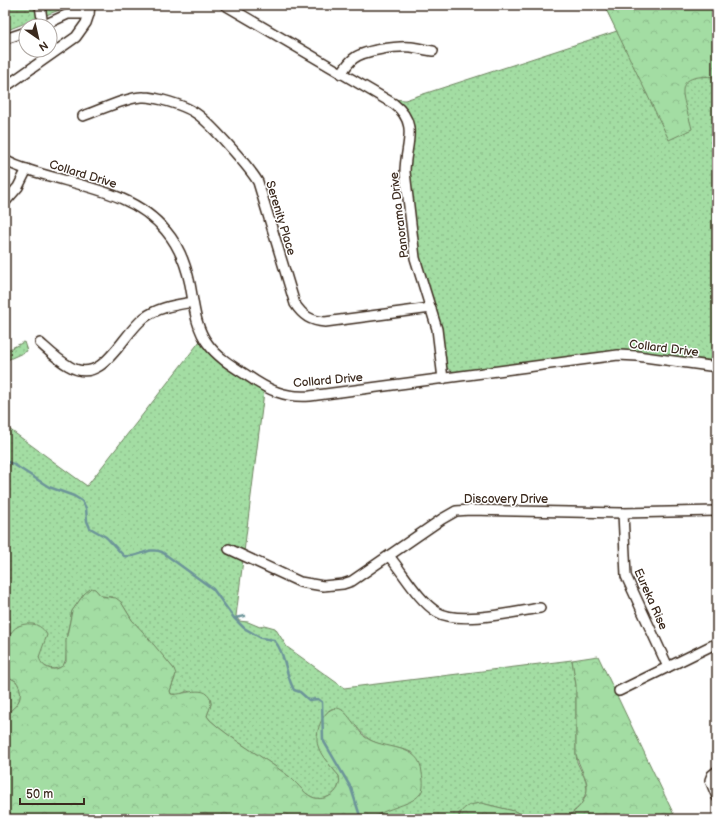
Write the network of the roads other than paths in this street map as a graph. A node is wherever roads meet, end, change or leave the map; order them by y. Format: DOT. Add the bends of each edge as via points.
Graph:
graph roads {
  1 [pos="40,5"];
  2 [pos="225,5"];
  3 [pos="89,10"];
  4 [pos="42,18"];
  5 [pos="58,19"];
  6 [pos="18,35"];
  7 [pos="5,39"];
  8 [pos="433,51"];
  9 [pos="341,74"];
  10 [pos="5,87"];
  11 [pos="83,116"];
  12 [pos="5,160"];
  13 [pos="26,169"];
  14 [pos="5,202"];
  15 [pos="193,302"];
  16 [pos="431,308"];
  17 [pos="40,343"];
  18 [pos="717,367"];
  19 [pos="443,379"];
  20 [pos="717,511"];
  21 [pos="623,513"];
  22 [pos="229,549"];
  23 [pos="389,556"];
  24 [pos="540,608"];
  25 [pos="717,643"];
  26 [pos="668,667"];
  27 [pos="619,691"];
  28 [pos="717,771"];
  29 [pos="717,797"];
  1 -- 4 [label="street"];
  2 -- 9 [label="street, Panorama Drive"];
  3 -- 5 [label="street"];
  3 -- 10 [label="street" via="86,23 76,37"];
  6 -- 7 [label="street"];
  8 -- 9 [label="street" via="411,47 360,55 347,64"];
  9 -- 16 [label="street, Panorama Drive" via="394,104 409,123 405,160 406,185 417,269"];
  11 -- 16 [label="street, Serenity Place" via="133,98 144,97 184,107 199,116 258,182 295,304 307,318 325,322"];
  12 -- 13 [label="street, Collard Drive"];
  13 -- 14 [label="street" via="18,187"];
  13 -- 15 [label="street, Collard Drive" via="116,196 143,209 174,242 186,269"];
  15 -- 17 [label="street" via="159,309 143,318 110,357 94,369 80,370 68,366"];
  15 -- 19 [label="street, Collard Drive" via="203,336 215,353 277,393 305,396"];
  16 -- 19 [label="street, Panorama Drive" via="437,329"];
  18 -- 19 [label="street, Collard Drive" via="618,355"];
  20 -- 21 [label="street, Discovery Drive"];
  21 -- 23 [label="street, Discovery Drive" via="456,511"];
  21 -- 26 [label="street, Eureka Rise" via="626,576"];
  22 -- 23 [label="street, Discovery Drive" via="289,577 323,586 352,581"];
  23 -- 24 [label="street" via="425,602 447,617 463,618"];
  25 -- 26 [label="street"];
  26 -- 27 [label="street"];
  28 -- 29 [label="street" via="710,780"];
}
